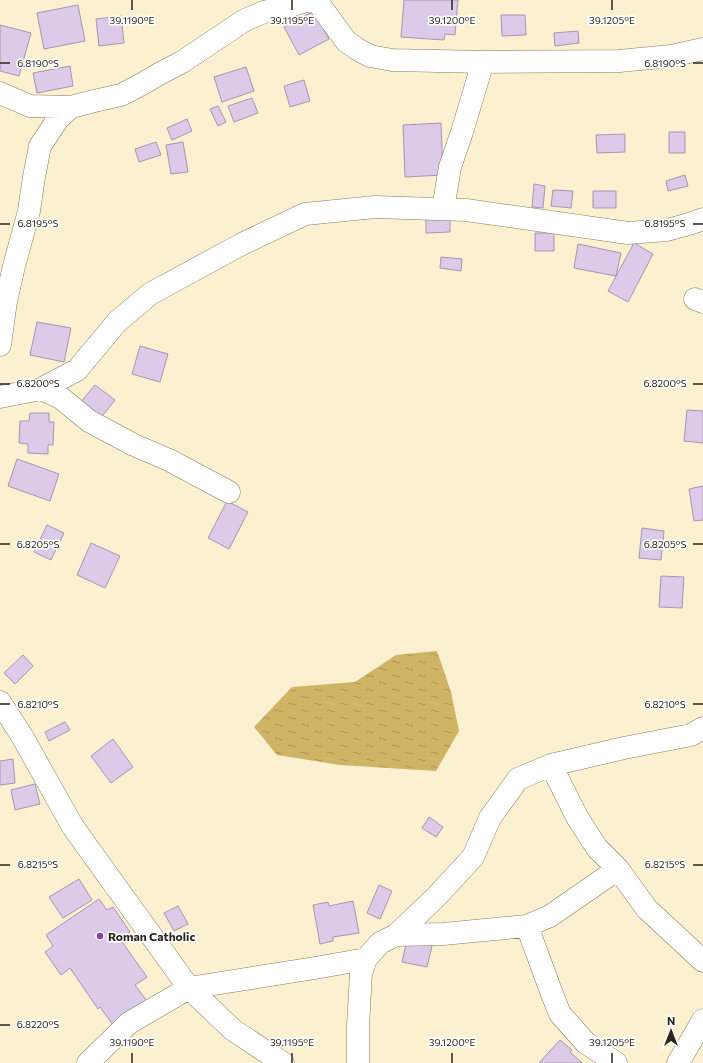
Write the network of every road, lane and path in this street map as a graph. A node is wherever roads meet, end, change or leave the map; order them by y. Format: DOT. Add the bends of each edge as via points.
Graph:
graph roads {
  1 [pos="310,0"];
  2 [pos="316,0"];
  3 [pos="703,50"];
  4 [pos="483,62"];
  5 [pos="0,93"];
  6 [pos="71,108"];
  7 [pos="443,209"];
  8 [pos="703,219"];
  9 [pos="0,345"];
  10 [pos="41,389"];
  11 [pos="0,397"];
  12 [pos="228,492"];
  13 [pos="0,702"];
  14 [pos="703,728"];
  15 [pos="551,765"];
  16 [pos="618,869"];
  17 [pos="526,926"];
  18 [pos="396,935"];
  19 [pos="366,958"];
  20 [pos="703,961"];
  21 [pos="190,988"];
  22 [pos="703,1020"];
  23 [pos="88,1063"];
  24 [pos="283,1063"];
  25 [pos="358,1063"];
  26 [pos="616,1063"];
  27 [pos="678,1063"];
  1 -- 6 [label="street" via="264,12 245,20 182,62 121,95"];
  2 -- 4 [label="street" via="346,41 370,56 392,60"];
  3 -- 4 [label="street" via="619,61"];
  4 -- 7 [label="street" via="450,167"];
  5 -- 6 [label="street" via="30,106"];
  6 -- 9 [label="street" via="58,119 40,146 29,211 6,301"];
  7 -- 8 [label="street" via="474,211 628,233 666,230"];
  7 -- 10 [label="street" via="375,207 305,214 242,244 150,294 117,322 77,370"];
  10 -- 11 [label="street"];
  10 -- 12 [label="street" via="61,398 89,421"];
  13 -- 21 [label="street" via="73,827"];
  14 -- 15 [label="street" via="690,735"];
  15 -- 16 [label="street" via="577,817 597,848"];
  15 -- 18 [label="street" via="518,779 490,818 473,857"];
  16 -- 17 [label="street" via="550,916"];
  16 -- 20 [label="street" via="647,909"];
  17 -- 18 [label="street" via="443,934"];
  17 -- 26 [label="street" via="560,1014 586,1042"];
  18 -- 19 [label="street" via="380,943"];
  19 -- 21 [label="street"];
  19 -- 25 [label="street" via="361,973"];
  21 -- 23 [label="street" via="129,1023"];
  21 -- 24 [label="street" via="233,1030"];
  22 -- 27 [label="street"];
}
